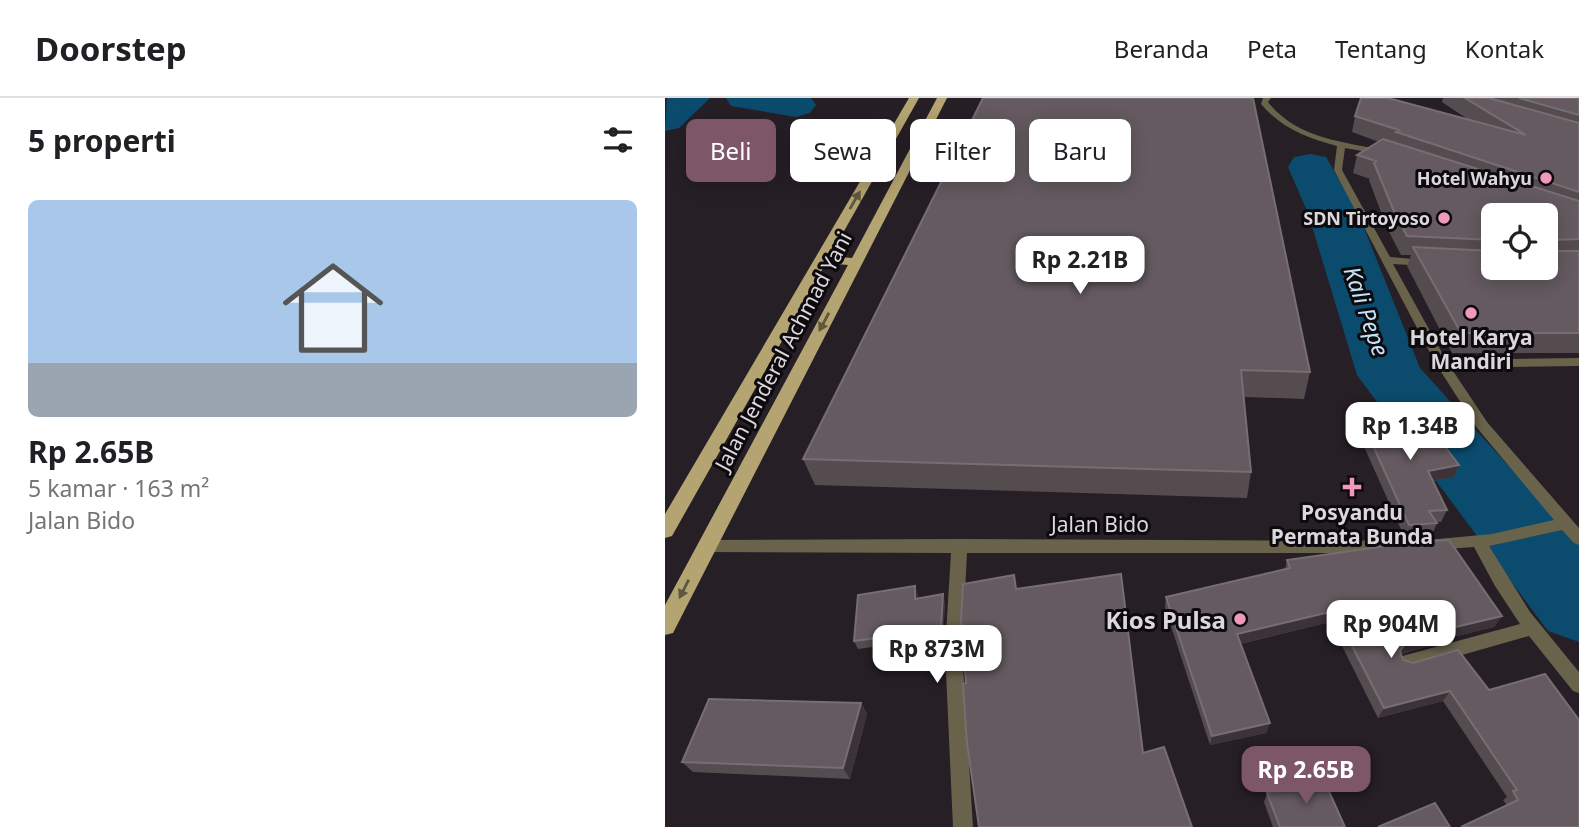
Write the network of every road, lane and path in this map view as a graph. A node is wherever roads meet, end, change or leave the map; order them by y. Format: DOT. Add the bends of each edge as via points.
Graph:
graph roads {
  1 [pos="914,98"];
  2 [pos="942,98"];
  3 [pos="1265,100"];
  4 [pos="906,137"];
  5 [pos="1341,146"];
  6 [pos="1398,158"];
  7 [pos="821,259"];
  8 [pos="1385,260"];
  9 [pos="856,262"];
  10 [pos="1441,264"];
  11 [pos="1579,362"];
  12 [pos="1442,364"];
  13 [pos="1565,523"];
  14 [pos="665,531"];
  15 [pos="1579,538"];
  16 [pos="1493,540"];
  17 [pos="960,545"];
  18 [pos="706,546"];
  19 [pos="665,626"];
  20 [pos="1531,628"];
  21 [pos="1406,663"];
  22 [pos="1579,685"];
  23 [pos="963,827"];
  1 -- 4 [label="main road, Jalan Jenderal Achmad Yani"];
  2 -- 4 [label="main road, Jalan Jenderal Achmad Yani"];
  3 -- 5 [label="street" via="1270,113 1304,133"];
  7 -- 4 [label="main road, Jalan Jenderal Achmad Yani, one-way"];
  4 -- 9 [label="main road, Jalan Jenderal Achmad Yani"];
  5 -- 6 [label="street"];
  5 -- 8 [label="street" via="1338,170"];
  7 -- 9 [label="main road"];
  7 -- 14 [label="main road, Jalan Jenderal Achmad Yani"];
  8 -- 10 [label="street"];
  8 -- 12 [label="street"];
  9 -- 18 [label="main road, Jalan Jenderal Achmad Yani, one-way"];
  11 -- 12 [label="street"];
  12 -- 13 [label="street" via="1482,425"];
  13 -- 15 [label="street"];
  13 -- 16 [label="street, Jalan Bido"];
  16 -- 17 [label="street, Jalan Bido" via="1350,547"];
  16 -- 20 [label="street" via="1495,575"];
  17 -- 18 [label="street, Jalan Bido"];
  17 -- 23 [label="street" via="955,574 955,644"];
  18 -- 19 [label="main road, Jalan Jenderal Achmad Yani, one-way"];
  20 -- 21 [label="street"];
  20 -- 22 [label="street"];
}
